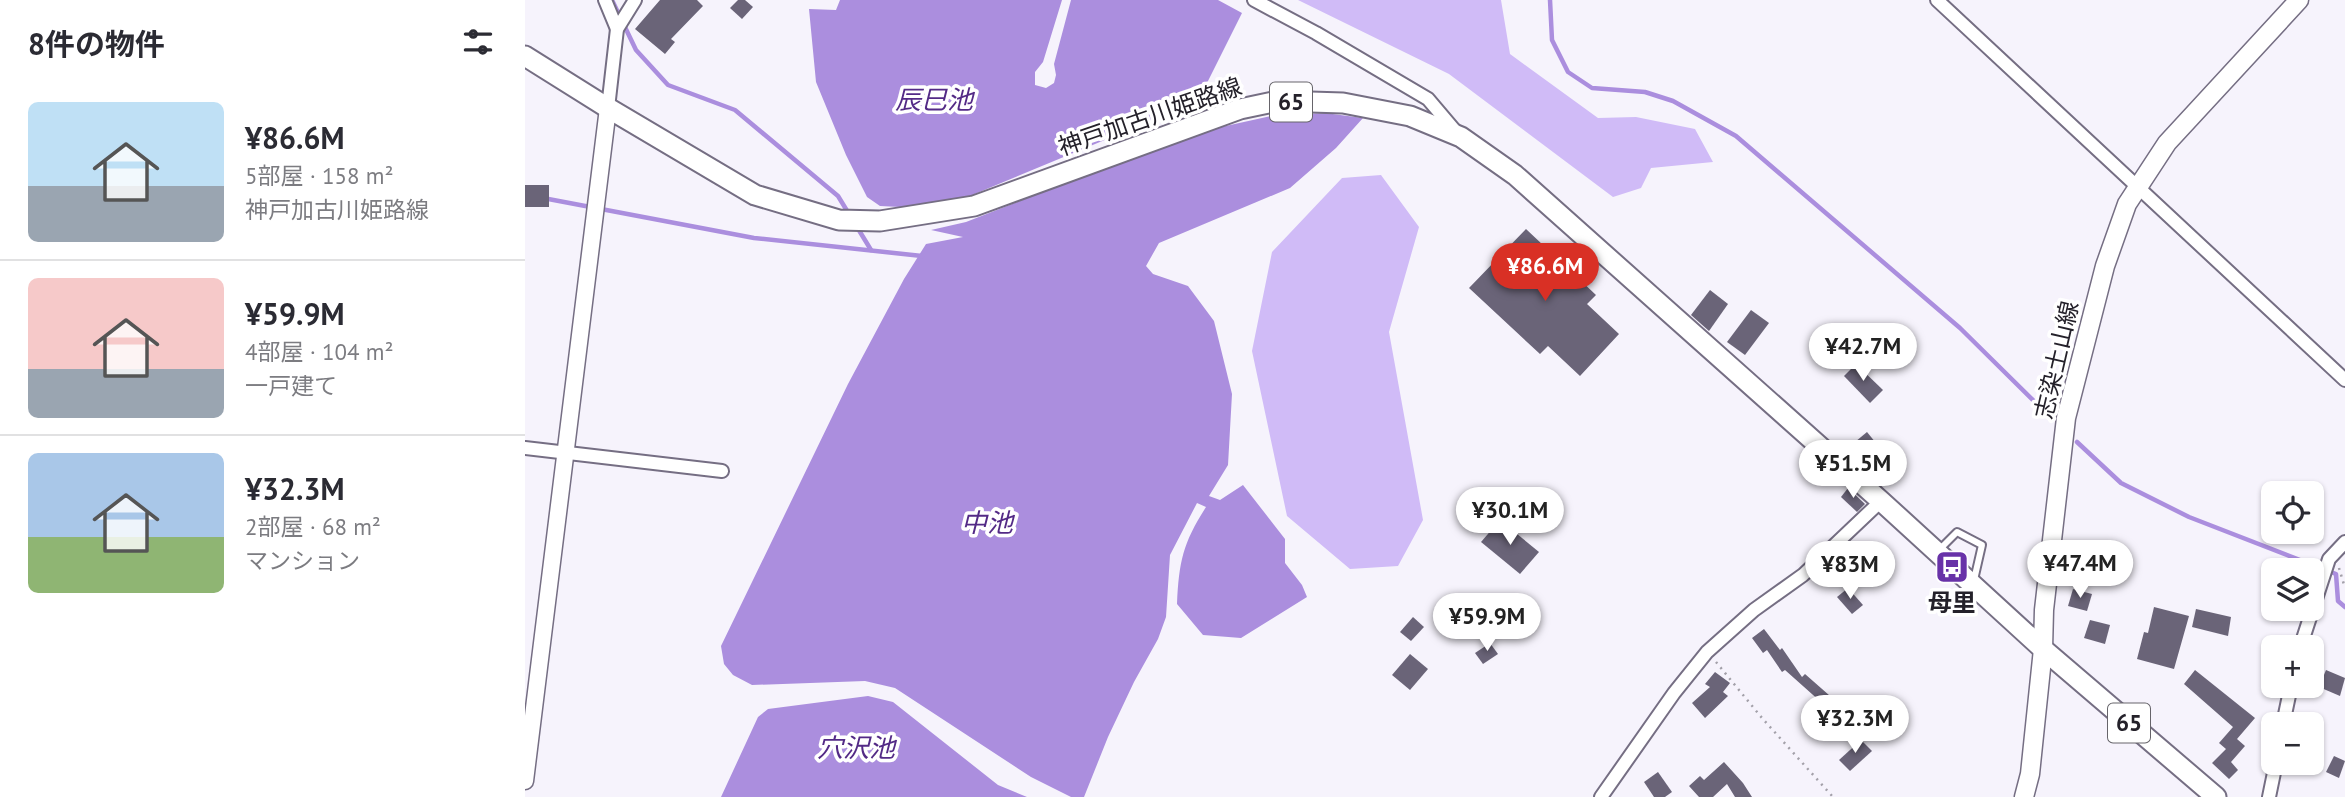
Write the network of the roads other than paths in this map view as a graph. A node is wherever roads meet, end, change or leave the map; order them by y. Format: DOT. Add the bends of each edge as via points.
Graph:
graph roads {
  1 [pos="605,0"];
  2 [pos="635,0"];
  3 [pos="1254,0"];
  4 [pos="1937,0"];
  5 [pos="2299,0"];
  6 [pos="617,29"];
  7 [pos="525,56"];
  8 [pos="608,108"];
  9 [pos="1461,138"];
  10 [pos="2137,187"];
  11 [pos="2345,380"];
  12 [pos="525,448"];
  13 [pos="567,453"];
  14 [pos="722,471"];
  15 [pos="1881,501"];
  16 [pos="2345,542"];
  17 [pos="1937,553"];
  18 [pos="1973,585"];
  19 [pos="2304,635"];
  20 [pos="2043,649"];
  21 [pos="2274,775"];
  22 [pos="525,781"];
  23 [pos="1601,797"];
  24 [pos="2024,797"];
  25 [pos="2216,797"];
  26 [pos="2269,797"];
  1 -- 6 [label="street"];
  2 -- 6 [label="street"];
  3 -- 9 [label="street" via="1428,99"];
  4 -- 10 [label="street"];
  5 -- 10 [label="main road, 志染土山線" via="2167,143"];
  6 -- 8 [label="street"];
  7 -- 8 [label="main road, 神戸加古川姫路線 / 65"];
  8 -- 9 [label="main road, 神戸加古川姫路線 / 65" via="755,195 839,220 880,221 974,206 1240,109 1278,101 1343,103 1410,116"];
  8 -- 13 [label="street"];
  9 -- 15 [label="main road, 神戸加古川姫路線 / 65" via="1515,175"];
  10 -- 11 [label="street"];
  10 -- 20 [label="main road, 志染土山線" via="2105,266 2066,418"];
  12 -- 13 [label="street"];
  13 -- 14 [label="street"];
  13 -- 22 [label="street"];
  15 -- 17 [label="main road, 神戸加古川姫路線 / 65"];
  15 -- 23 [label="street" via="1803,575 1707,652"];
  16 -- 19 [label="street" via="2329,559"];
  17 -- 18 [label="main road, 神戸加古川姫路線 / 65"];
  17 -- 18 [label="lane" via="1957,532 1982,545"];
  18 -- 20 [label="main road, 神戸加古川姫路線 / 65"];
  20 -- 24 [label="main road, 志染土山線"];
  20 -- 25 [label="main road, 神戸加古川姫路線 / 65"];
  21 -- 26 [label="street"];
}
